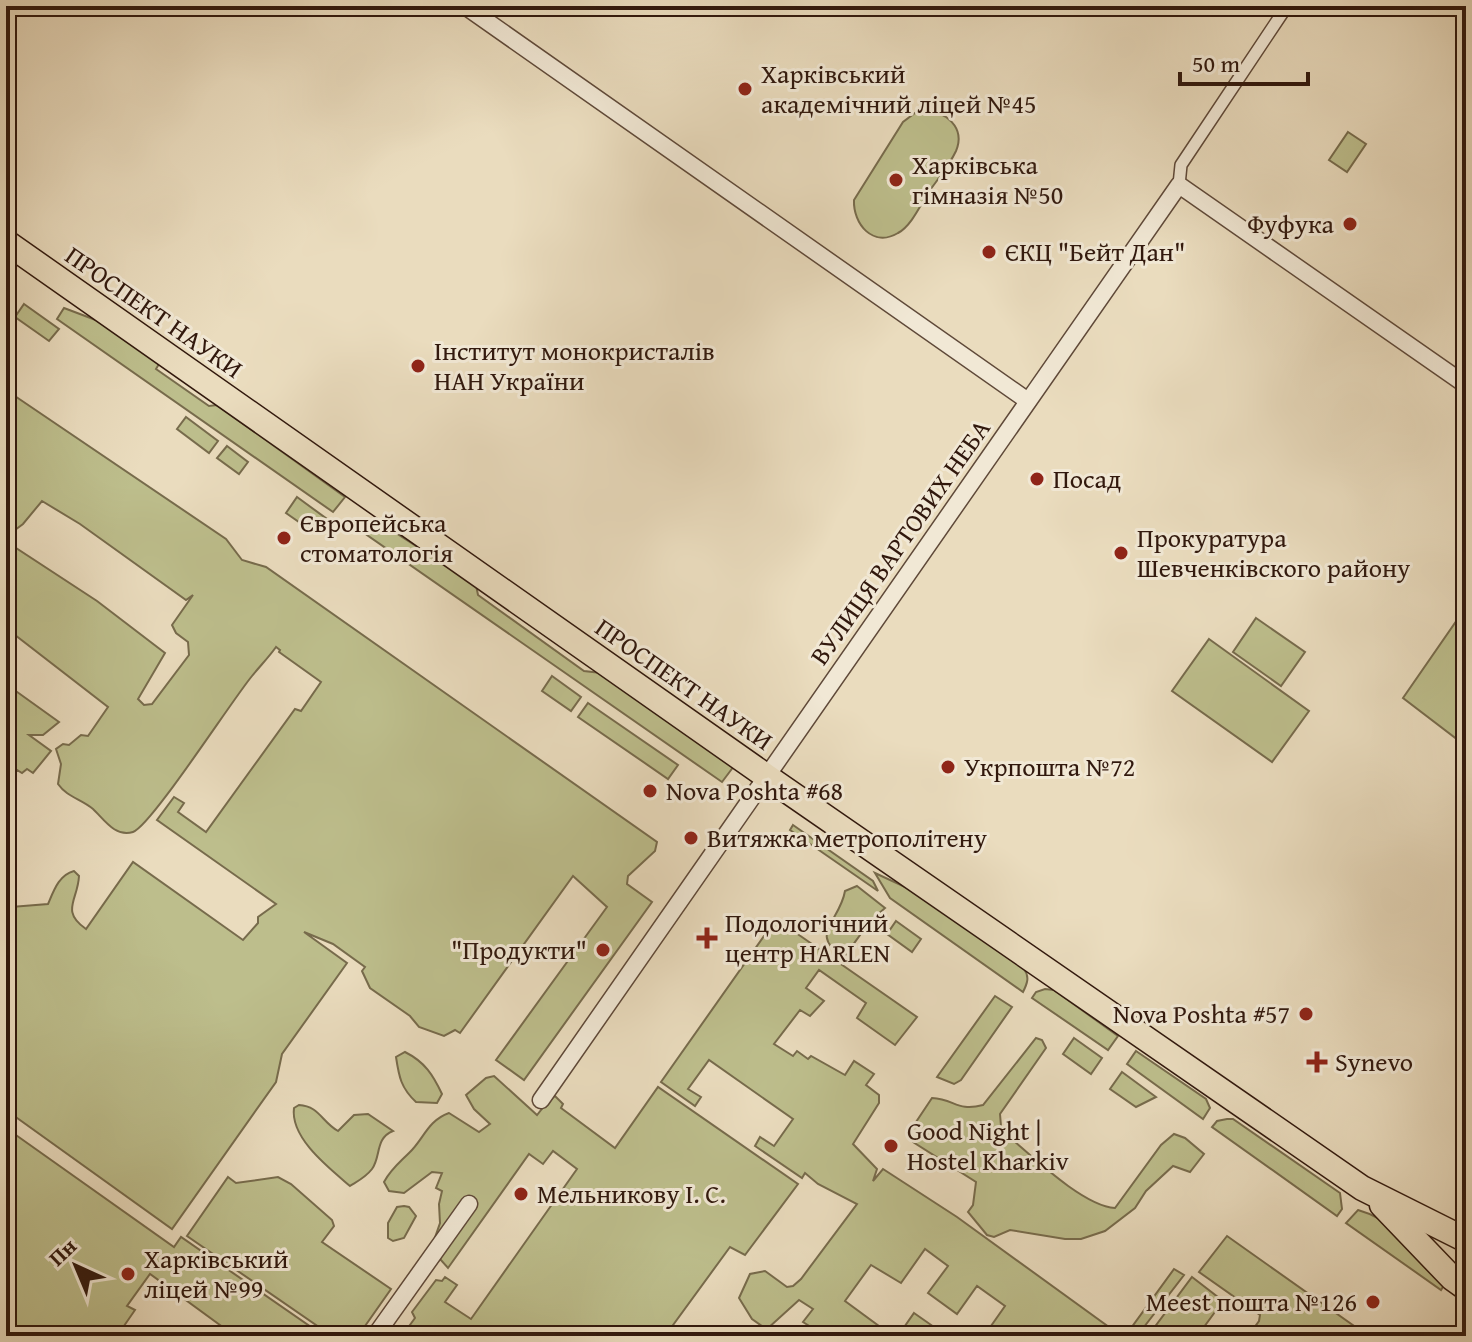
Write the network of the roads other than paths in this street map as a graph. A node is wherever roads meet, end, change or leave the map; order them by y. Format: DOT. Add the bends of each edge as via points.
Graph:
graph roads {
  1 [pos="465,6"];
  2 [pos="1287,6"];
  3 [pos="1179,185"];
  4 [pos="6,242"];
  5 [pos="1466,385"];
  6 [pos="1028,401"];
  7 [pos="766,776"];
  8 [pos="541,1100"];
  9 [pos="1373,1195"];
  10 [pos="469,1204"];
  11 [pos="1466,1240"];
  12 [pos="1466,1288"];
  13 [pos="375,1336"];
  1 -- 6 [label="street"];
  2 -- 3 [label="street, ВУЛИЦЯ ВАРТОВИХ НЕБА" via="1181,165"];
  3 -- 5 [label="street"];
  3 -- 6 [label="street, ВУЛИЦЯ ВАРТОВИХ НЕБА"];
  4 -- 7 [label="main road, ПРОСПЕКТ НАУКИ"];
  6 -- 7 [label="street, ВУЛИЦЯ ВАРТОВИХ НЕБА"];
  7 -- 8 [label="street, ВУЛИЦЯ ВАРТОВИХ НЕБА"];
  7 -- 9 [label="main road, ПРОСПЕКТ НАУКИ"];
  9 -- 11 [label="main road, ПРОСПЕКТ НАУКИ"];
  9 -- 12 [label="main road, ПРОСПЕКТ НАУКИ"];
  10 -- 13 [label="street"];
}
